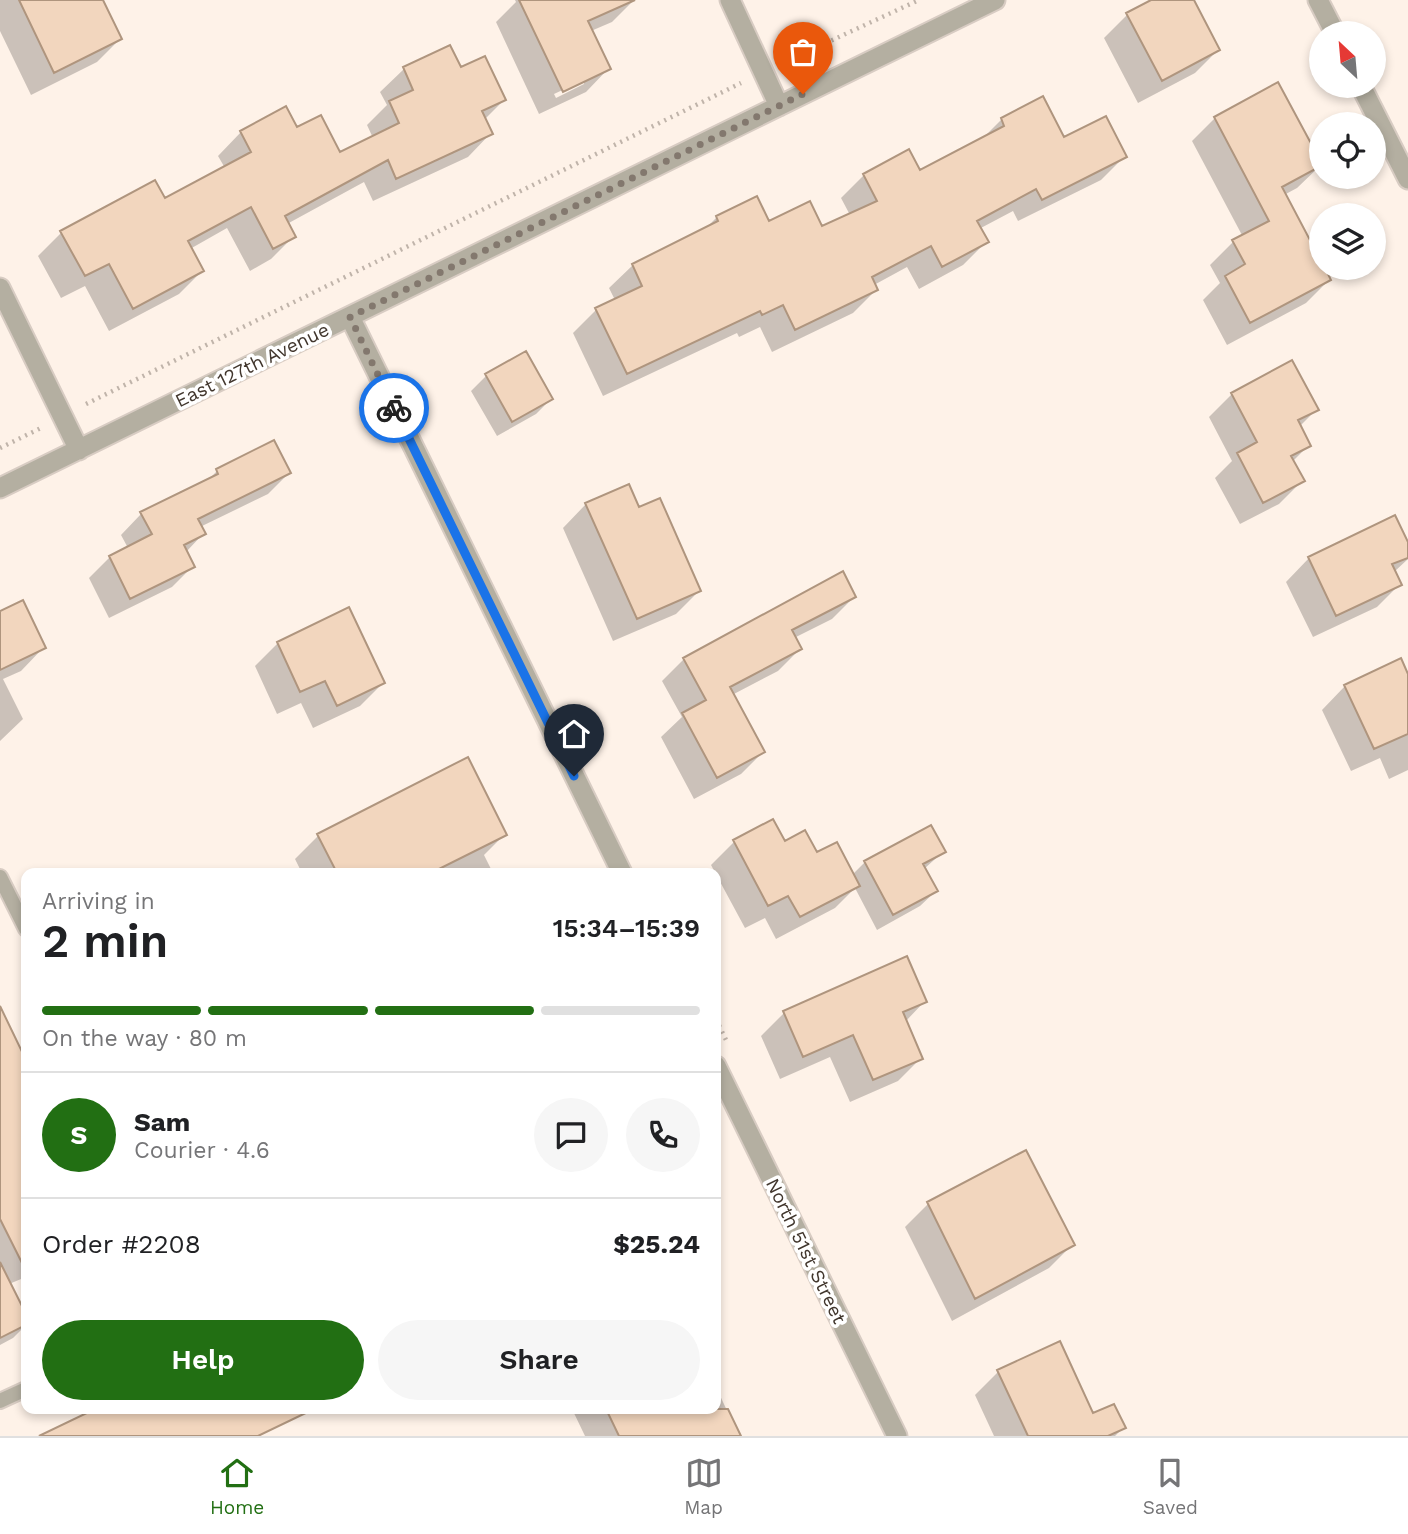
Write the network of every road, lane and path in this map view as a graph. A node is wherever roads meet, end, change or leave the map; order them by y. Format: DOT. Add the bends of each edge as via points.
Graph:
graph roads {
  1 [pos="730,0"];
  2 [pos="919,0"];
  3 [pos="995,0"];
  4 [pos="1318,0"];
  5 [pos="1329,21"];
  6 [pos="764,72"];
  7 [pos="1367,98"];
  8 [pos="779,106"];
  9 [pos="1408,179"];
  10 [pos="0,288"];
  11 [pos="350,317"];
  12 [pos="62,416"];
  13 [pos="0,448"];
  14 [pos="79,450"];
  15 [pos="0,488"];
  16 [pos="620,868"];
  17 [pos="0,877"];
  18 [pos="21,919"];
  19 [pos="721,1076"];
  20 [pos="21,1391"];
  21 [pos="0,1401"];
  22 [pos="897,1436"];
  1 -- 6 [label="street"];
  2 -- 6 [label="path"];
  3 -- 8 [label="street, East 127th Avenue"];
  4 -- 5 [label="street"];
  6 -- 8 [label="street"];
  6 -- 12 [label="path"];
  7 -- 9 [label="street"];
  8 -- 11 [label="street, East 127th Avenue"];
  10 -- 12 [label="street"];
  11 -- 14 [label="street, East 127th Avenue"];
  11 -- 16 [label="street"];
  12 -- 13 [label="path"];
  12 -- 14 [label="street"];
  14 -- 15 [label="street, East 127th Avenue"];
  17 -- 18 [label="lane"];
  19 -- 22 [label="street, North 51st Street"];
  20 -- 21 [label="lane"];
}
